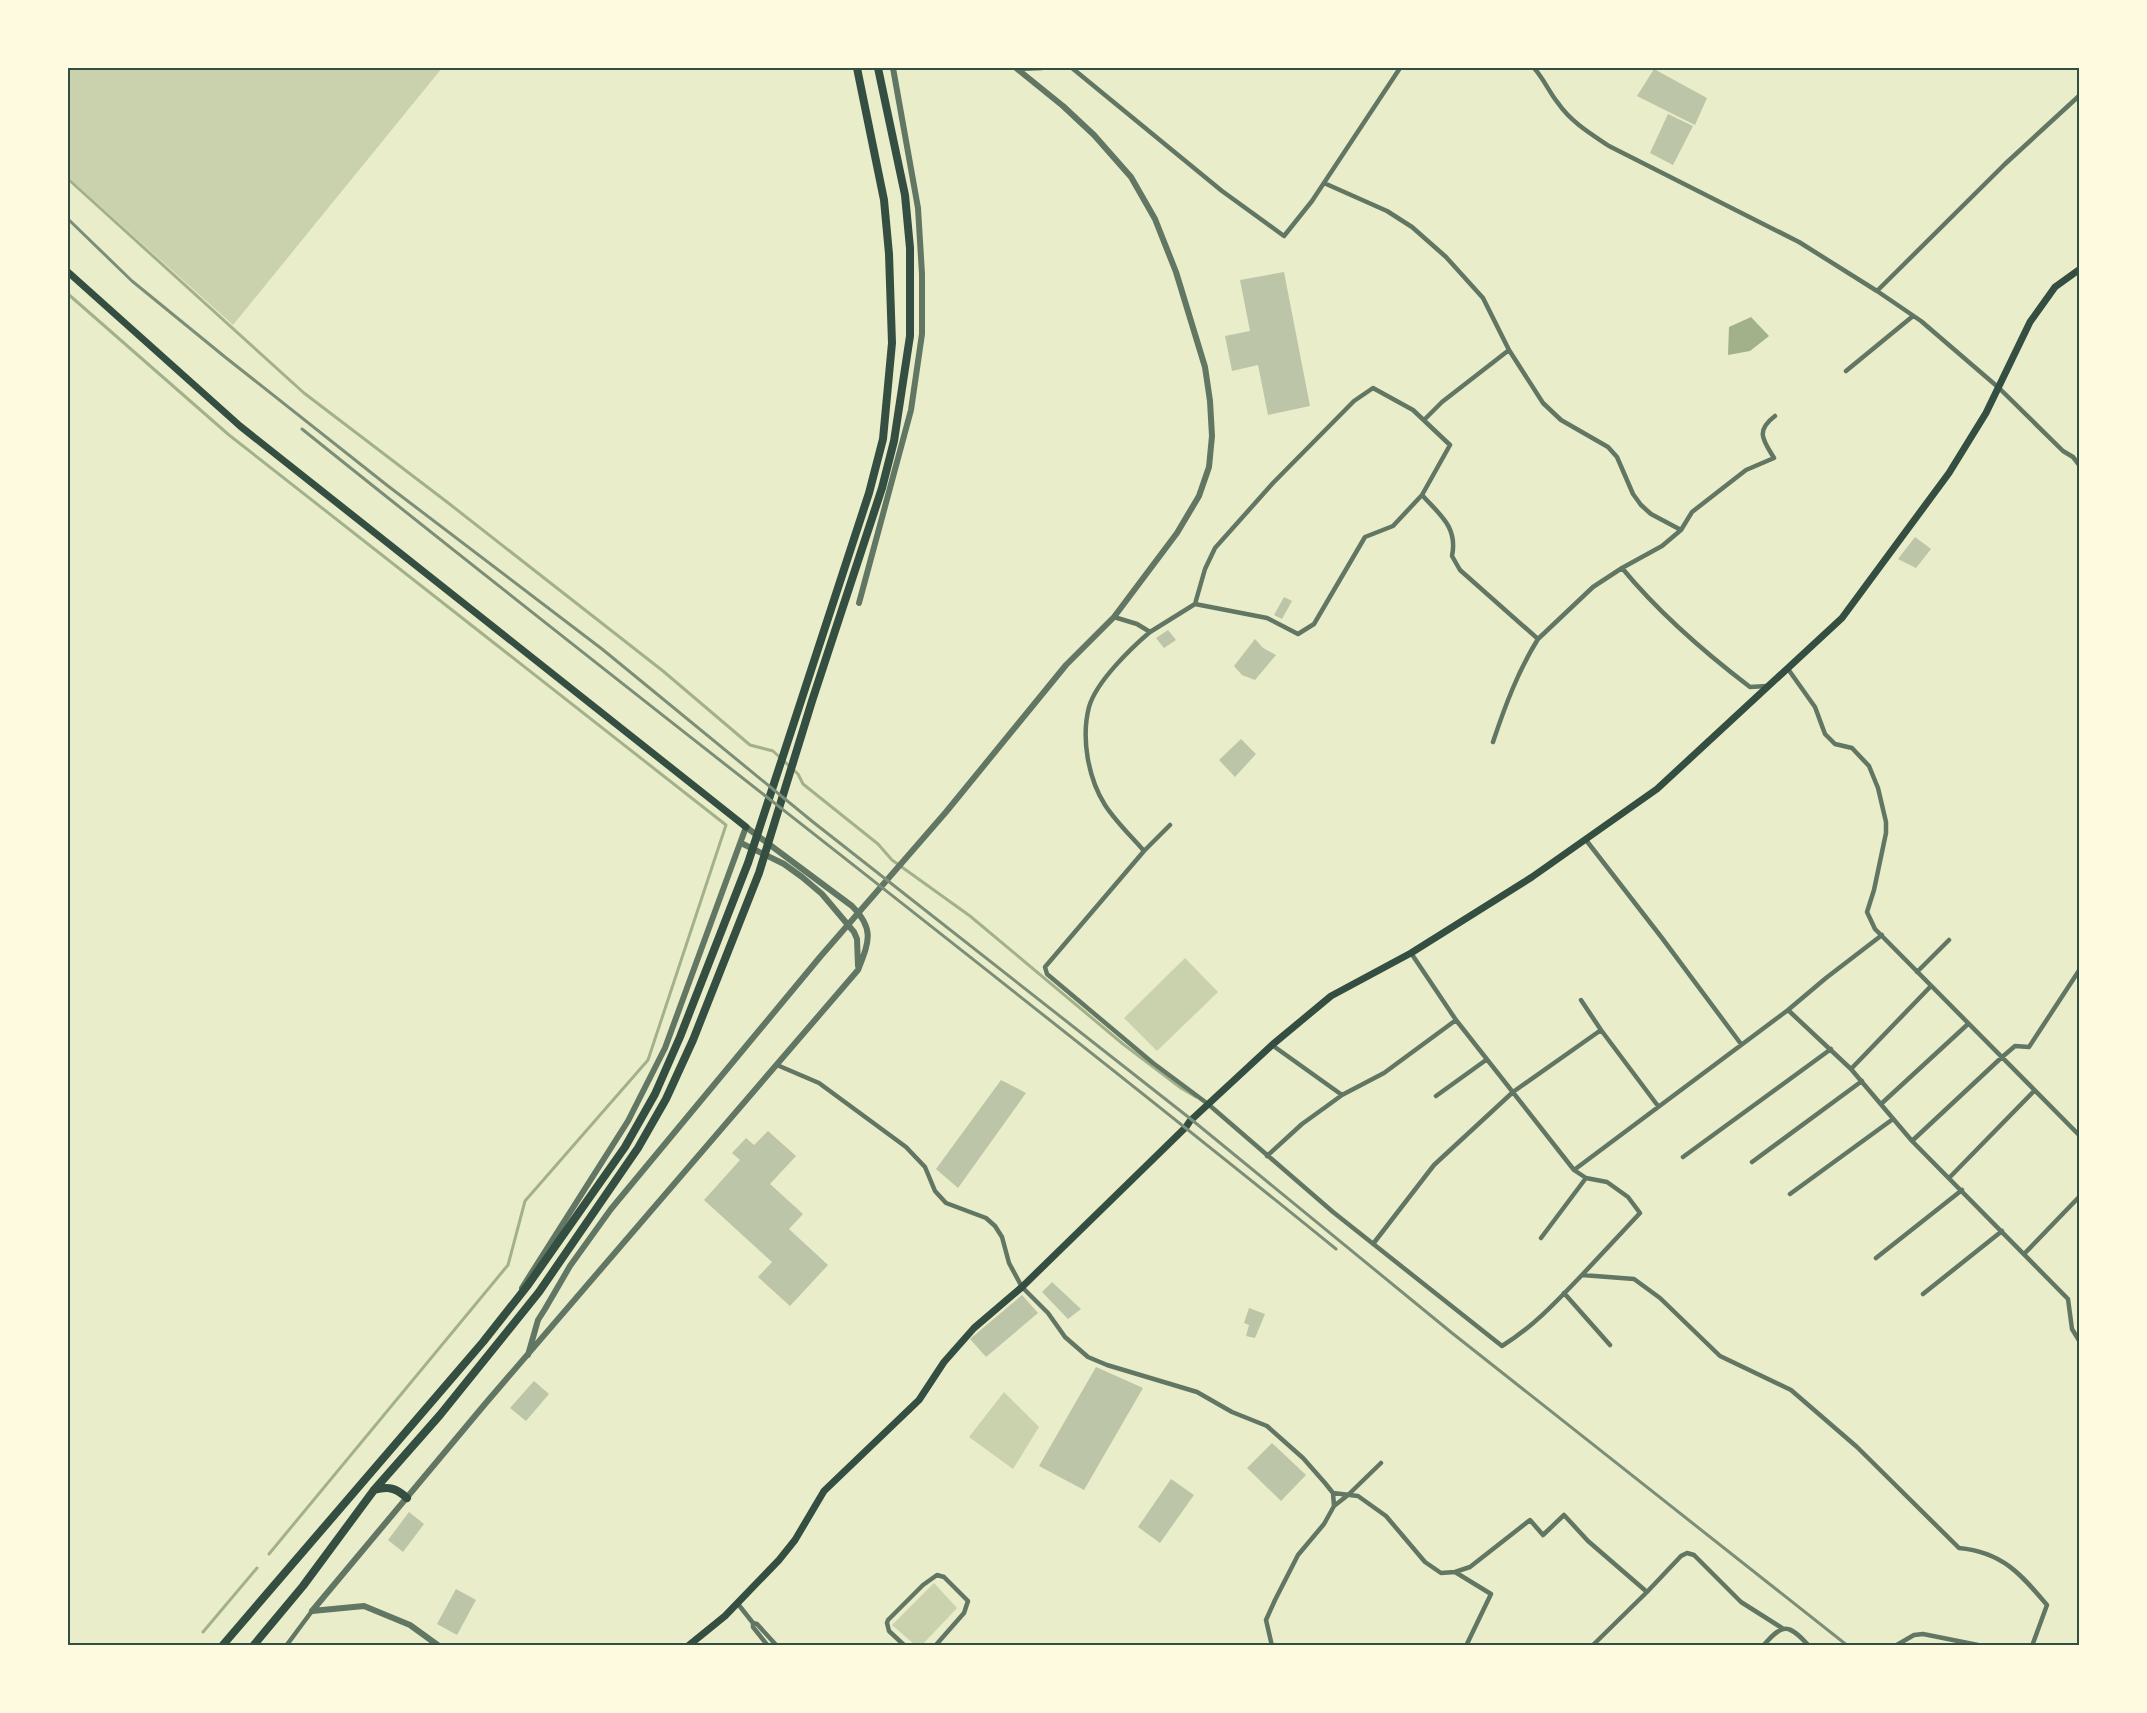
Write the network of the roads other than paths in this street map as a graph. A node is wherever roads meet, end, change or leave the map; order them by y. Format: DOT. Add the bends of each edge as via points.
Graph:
graph roads {
  1 [pos="857,68"];
  2 [pos="878,68"];
  3 [pos="893,68"];
  4 [pos="1017,68"];
  5 [pos="1042,68"];
  6 [pos="1072,68"];
  7 [pos="1400,68"];
  8 [pos="1534,68"];
  9 [pos="2079,95"];
  10 [pos="1324,183"];
  11 [pos="2079,269"];
  12 [pos="68,272"];
  13 [pos="1877,291"];
  14 [pos="1913,316"];
  15 [pos="1509,350"];
  16 [pos="1846,371"];
  17 [pos="1999,388"];
  18 [pos="1775,416"];
  19 [pos="1425,419"];
  20 [pos="2079,466"];
  21 [pos="1422,495"];
  22 [pos="1681,530"];
  23 [pos="1622,568"];
  24 [pos="859,603"];
  25 [pos="1195,604"];
  26 [pos="1114,617"];
  27 [pos="1150,632"];
  28 [pos="1538,639"];
  29 [pos="1788,669"];
  30 [pos="1770,685"];
  31 [pos="1493,742"];
  32 [pos="1170,825"];
  33 [pos="746,827"];
  34 [pos="1587,840"];
  35 [pos="741,843"];
  36 [pos="1144,851"];
  37 [pos="824,891"];
  38 [pos="1882,935"];
  39 [pos="1949,940"];
  40 [pos="1411,954"];
  41 [pos="2079,969"];
  42 [pos="858,970"];
  43 [pos="1917,972"];
  44 [pos="1931,986"];
  45 [pos="1581,1000"];
  46 [pos="1788,1010"];
  47 [pos="1456,1020"];
  48 [pos="1968,1024"];
  49 [pos="1600,1030"];
  50 [pos="1741,1044"];
  51 [pos="1272,1045"];
  52 [pos="1831,1049"];
  53 [pos="2001,1058"];
  54 [pos="1486,1060"];
  55 [pos="777,1065"];
  56 [pos="1851,1069"];
  57 [pos="1862,1081"];
  58 [pos="2034,1091"];
  59 [pos="1513,1092"];
  60 [pos="1342,1095"];
  61 [pos="1436,1096"];
  62 [pos="1208,1104"];
  63 [pos="1881,1104"];
  64 [pos="1658,1106"];
  65 [pos="1893,1119"];
  66 [pos="2079,1136"];
  67 [pos="1912,1141"];
  68 [pos="1267,1156"];
  69 [pos="1683,1157"];
  70 [pos="1752,1162"];
  71 [pos="1574,1170"];
  72 [pos="1950,1177"];
  73 [pos="1586,1178"];
  74 [pos="1962,1190"];
  75 [pos="1790,1194"];
  76 [pos="2079,1196"];
  77 [pos="2002,1232"];
  78 [pos="1541,1238"];
  79 [pos="1373,1244"];
  80 [pos="2024,1254"];
  81 [pos="1876,1258"];
  82 [pos="1582,1275"];
  83 [pos="1022,1287"];
  84 [pos="1564,1293"];
  85 [pos="1923,1294"];
  86 [pos="507,1312"];
  87 [pos="2079,1342"];
  88 [pos="1610,1345"];
  89 [pos="528,1355"];
  90 [pos="1381,1462"];
  91 [pos="374,1490"];
  92 [pos="1333,1493"];
  93 [pos="1348,1495"];
  94 [pos="407,1498"];
  95 [pos="1334,1506"];
  96 [pos="1455,1572"];
  97 [pos="1647,1592"];
  98 [pos="738,1604"];
  99 [pos="312,1611"];
  100 [pos="753,1623"];
  101 [pos="1782,1628"];
  102 [pos="222,1646"];
  103 [pos="253,1646"];
  104 [pos="286,1646"];
  105 [pos="439,1646"];
  106 [pos="688,1646"];
  107 [pos="768,1646"];
  108 [pos="777,1646"];
  109 [pos="904,1646"];
  110 [pos="935,1646"];
  111 [pos="1272,1646"];
  112 [pos="1466,1646"];
  113 [pos="1592,1646"];
  114 [pos="1763,1646"];
  115 [pos="1809,1646"];
  116 [pos="1895,1646"];
  117 [pos="1983,1646"];
  118 [pos="2032,1646"];
  1 -- 86 [label="main road" via="884,200 892,332 882,439 869,493 748,863 655,1094 625,1147"];
  2 -- 91 [label="main road" via="905,195 910,248 910,336 894,441 882,488 759,873 693,1040 638,1148 539,1292"];
  3 -- 24 [label="street" via="918,208 922,334 911,410"];
  4 -- 5 [label="street"];
  4 -- 26 [label="street" via="1094,135 1131,177 1155,219 1176,272 1205,368 1212,436 1209,467 1199,496 1177,533"];
  6 -- 10 [label="street" via="1284,236"];
  7 -- 10 [label="street"];
  8 -- 13 [label="street" via="1571,118 1609,146 1799,242"];
  9 -- 13 [label="street"];
  10 -- 15 [label="street" via="1388,211 1446,257 1483,298"];
  11 -- 17 [label="main road" via="2055,287 2030,322"];
  12 -- 33 [label="main road" via="240,426"];
  13 -- 14 [label="street"];
  14 -- 16 [label="street"];
  14 -- 17 [label="street"];
  15 -- 19 [label="street"];
  15 -- 22 [label="street" via="1543,403 1561,420 1608,447 1641,505"];
  17 -- 20 [label="street"];
  17 -- 29 [label="main road" via="1949,473 1842,618"];
  18 -- 22 [label="street" via="1762,433 1774,458 1746,470 1692,512"];
  19 -- 21 [label="street" via="1450,445"];
  19 -- 25 [label="street" via="1372,388 1354,401 1215,548"];
  21 -- 25 [label="street" via="1393,526 1365,537 1314,624 1298,634 1267,618"];
  21 -- 28 [label="street" via="1449,525 1455,543 1452,556 1460,570"];
  22 -- 23 [label="street" via="1662,546"];
  23 -- 28 [label="street" via="1593,587"];
  23 -- 30 [label="street" via="1714,660 1750,687"];
  25 -- 27 [label="street"];
  26 -- 27 [label="street"];
  26 -- 89 [label="street" via="1066,664 611,1209 538,1320"];
  27 -- 36 [label="street" via="1130,650 1089,705 1085,737 1090,770 1105,804"];
  28 -- 31 [label="street" via="1523,663"];
  29 -- 30 [label="main road"];
  29 -- 38 [label="street" via="1815,707 1825,734 1835,744 1852,748 1869,766 1878,788 1886,833 1867,912"];
  30 -- 34 [label="main road" via="1657,789"];
  32 -- 36 [label="street"];
  33 -- 35 [label="street"];
  33 -- 37 [label="street"];
  34 -- 40 [label="main road"];
  34 -- 50 [label="street"];
  35 -- 37 [label="street" via="784,864"];
  35 -- 86 [label="street" via="665,1048 628,1121"];
  36 -- 62 [label="street" via="1045,970"];
  37 -- 42 [label="street" via="854,932"];
  37 -- 42 [label="street" via="852,906 865,920 865,952"];
  38 -- 43 [label="street"];
  38 -- 46 [label="street"];
  39 -- 43 [label="street"];
  40 -- 47 [label="street"];
  40 -- 51 [label="main road" via="1331,996"];
  41 -- 53 [label="street" via="2029,1047 2015,1046"];
  42 -- 55 [label="street"];
  43 -- 44 [label="street"];
  44 -- 48 [label="street"];
  44 -- 56 [label="street"];
  45 -- 49 [label="street"];
  46 -- 50 [label="street"];
  46 -- 52 [label="street"];
  47 -- 54 [label="street"];
  47 -- 60 [label="street" via="1384,1073"];
  48 -- 53 [label="street"];
  48 -- 63 [label="street"];
  49 -- 59 [label="street"];
  49 -- 64 [label="street"];
  50 -- 64 [label="street"];
  51 -- 60 [label="street"];
  51 -- 62 [label="main road"];
  52 -- 56 [label="street"];
  52 -- 69 [label="street"];
  53 -- 58 [label="street"];
  53 -- 67 [label="street"];
  54 -- 59 [label="street"];
  54 -- 61 [label="street"];
  55 -- 83 [label="street" via="819,1083 901,1143 925,1167 940,1198 986,1218 995,1226"];
  55 -- 89 [label="street"];
  56 -- 57 [label="street"];
  57 -- 63 [label="street"];
  57 -- 70 [label="street"];
  58 -- 66 [label="street"];
  58 -- 72 [label="street"];
  59 -- 71 [label="street"];
  59 -- 79 [label="street" via="1434,1165"];
  60 -- 68 [label="street"];
  62 -- 68 [label="street"];
  62 -- 83 [label="main road"];
  63 -- 65 [label="street"];
  64 -- 71 [label="street"];
  65 -- 67 [label="street"];
  65 -- 75 [label="street"];
  67 -- 72 [label="street"];
  68 -- 79 [label="street"];
  71 -- 73 [label="street"];
  72 -- 74 [label="street"];
  73 -- 78 [label="street"];
  73 -- 82 [label="street" via="1607,1182 1628,1197 1640,1213"];
  74 -- 77 [label="street"];
  74 -- 81 [label="street"];
  76 -- 80 [label="street"];
  77 -- 80 [label="street"];
  77 -- 85 [label="street"];
  79 -- 84 [label="street" via="1502,1346 1521,1334"];
  80 -- 87 [label="street" via="2068,1299 2072,1329"];
  82 -- 84 [label="street"];
  82 -- 118 [label="street" via="1634,1279 1660,1298 1720,1356 1791,1390 1857,1447 1959,1548 1995,1556 2018,1571 2047,1605"];
  83 -- 92 [label="street" via="1065,1337 1088,1357 1197,1392 1267,1426 1303,1458"];
  83 -- 98 [label="main road" via="974,1328 944,1362 919,1400 824,1491 795,1540"];
  84 -- 88 [label="street"];
  86 -- 102 [label="main road"];
  89 -- 94 [label="street"];
  90 -- 93 [label="street"];
  91 -- 94 [label="main road" via="389,1487"];
  91 -- 103 [label="main road"];
  92 -- 93 [label="street"];
  92 -- 95 [label="street"];
  93 -- 95 [label="street"];
  93 -- 96 [label="street" via="1358,1496 1386,1516 1425,1562 1441,1572"];
  94 -- 99 [label="street"];
  95 -- 111 [label="street" via="1298,1555 1266,1620"];
  96 -- 97 [label="street" via="1470,1567 1530,1520 1543,1535 1564,1515 1588,1542"];
  96 -- 112 [label="street" via="1491,1594"];
  97 -- 101 [label="street" via="1688,1553 1741,1602"];
  97 -- 113 [label="street"];
  98 -- 100 [label="street"];
  98 -- 106 [label="main road"];
  99 -- 104 [label="street"];
  99 -- 105 [label="street" via="364,1606 410,1625"];
  100 -- 107 [label="street"];
  100 -- 108 [label="street"];
  101 -- 114 [label="street"];
  101 -- 115 [label="street" via="1793,1630"];
  109 -- 110 [label="street" via="886,1623 937,1575 968,1601 964,1613"];
  116 -- 117 [label="street" via="1923,1634"];
}
